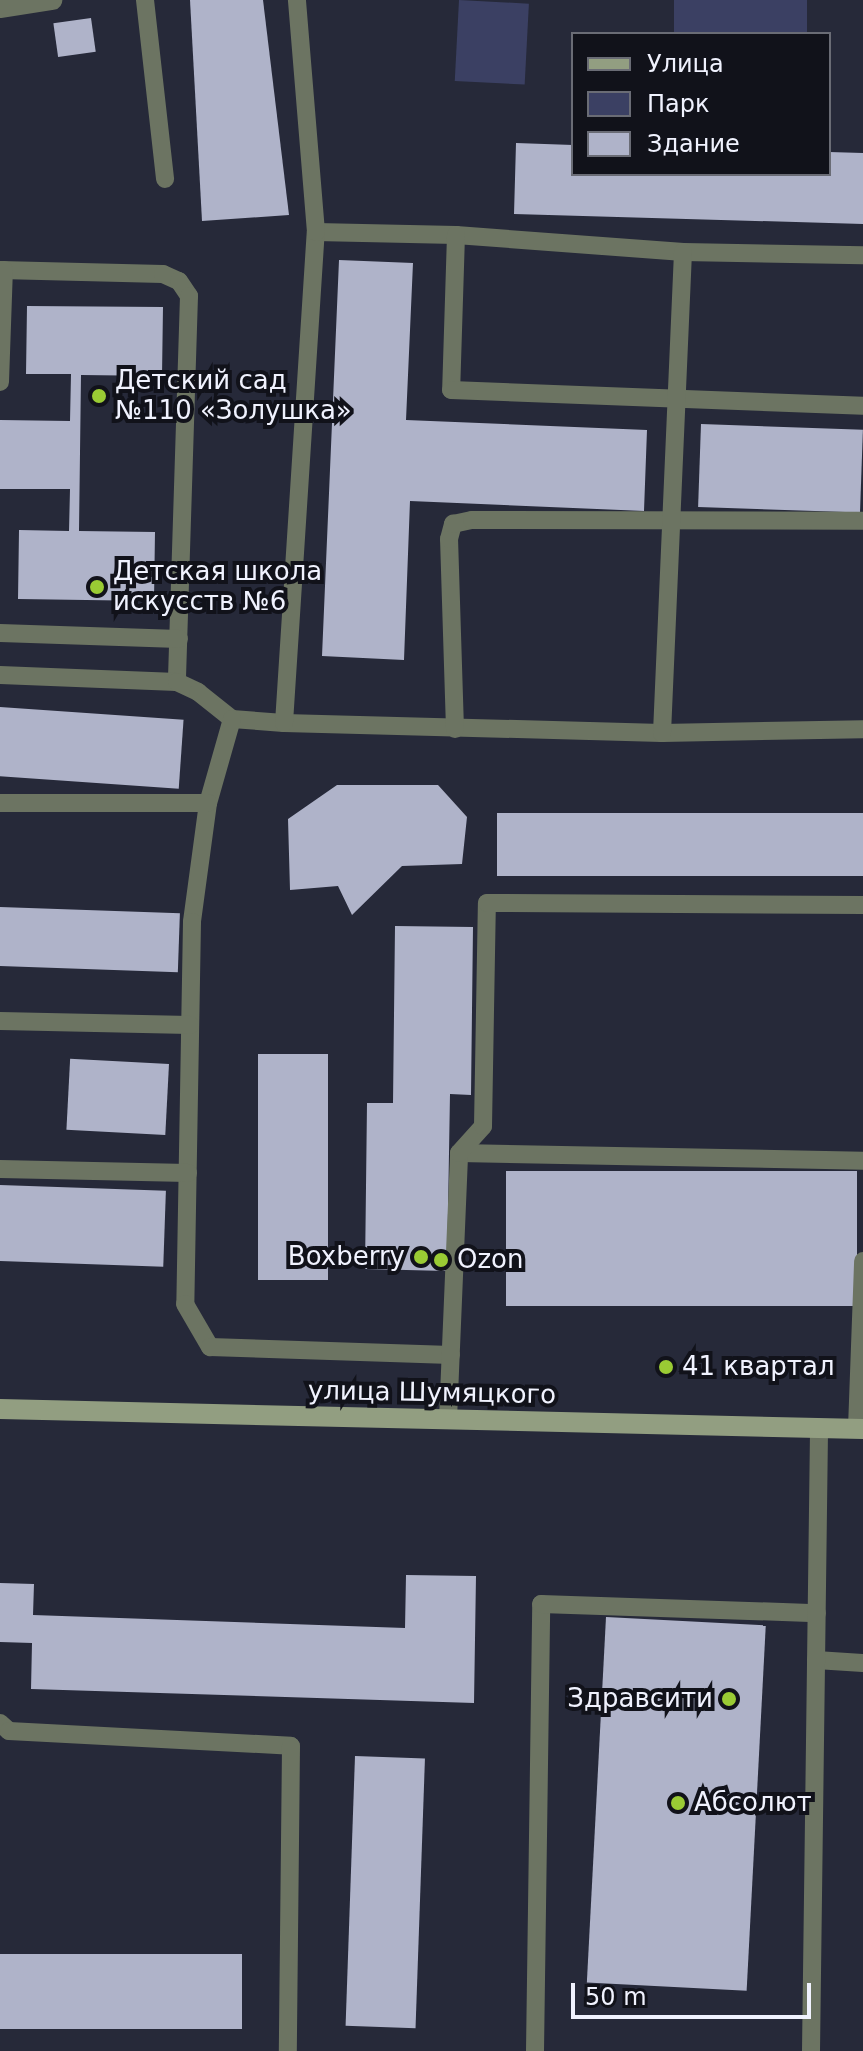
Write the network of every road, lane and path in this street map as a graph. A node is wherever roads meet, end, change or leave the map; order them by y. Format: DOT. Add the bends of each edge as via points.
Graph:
graph roads {
  1 [pos="52,0"];
  2 [pos="145,0"];
  3 [pos="297,0"];
  4 [pos="0,8"];
  5 [pos="165,179"];
  6 [pos="316,232"];
  7 [pos="456,235"];
  8 [pos="683,252"];
  9 [pos="863,255"];
  10 [pos="2,270"];
  11 [pos="0,382"];
  12 [pos="676,399"];
  13 [pos="863,406"];
  14 [pos="863,521"];
  15 [pos="669,523"];
  16 [pos="0,633"];
  17 [pos="179,639"];
  18 [pos="0,675"];
  19 [pos="177,682"];
  20 [pos="232,719"];
  21 [pos="284,723"];
  22 [pos="455,729"];
  23 [pos="863,729"];
  24 [pos="662,733"];
  25 [pos="0,803"];
  26 [pos="208,803"];
  27 [pos="863,905"];
  28 [pos="0,1021"];
  29 [pos="190,1025"];
  30 [pos="459,1153"];
  31 [pos="863,1161"];
  32 [pos="0,1169"];
  33 [pos="188,1173"];
  34 [pos="863,1261"];
  35 [pos="451,1355"];
  36 [pos="0,1409"];
  37 [pos="448,1419"];
  38 [pos="819,1428"];
  39 [pos="860,1428"];
  40 [pos="817,1613"];
  41 [pos="816,1660"];
  42 [pos="863,1663"];
  43 [pos="0,1723"];
  44 [pos="288,2051"];
  45 [pos="535,2051"];
  46 [pos="811,2051"];
  1 -- 4 [label="street"];
  2 -- 5 [label="lane"];
  3 -- 6 [label="lane"];
  6 -- 7 [label="lane"];
  6 -- 21 [label="lane"];
  7 -- 8 [label="lane"];
  7 -- 12 [label="lane" via="451,390"];
  8 -- 9 [label="lane"];
  8 -- 12 [label="lane"];
  10 -- 11 [label="lane"];
  10 -- 17 [label="lane" via="163,274 179,281 189,296"];
  12 -- 13 [label="lane"];
  12 -- 15 [label="lane"];
  14 -- 15 [label="lane"];
  15 -- 22 [label="lane" via="453,524 449,539"];
  15 -- 24 [label="lane"];
  16 -- 17 [label="lane"];
  17 -- 19 [label="lane"];
  18 -- 19 [label="lane"];
  19 -- 20 [label="lane"];
  20 -- 21 [label="lane"];
  20 -- 26 [label="lane"];
  21 -- 22 [label="lane"];
  22 -- 24 [label="lane"];
  23 -- 24 [label="lane"];
  25 -- 26 [label="lane"];
  26 -- 29 [label="lane" via="192,922"];
  27 -- 30 [label="lane" via="487,903 483,1126"];
  28 -- 29 [label="lane"];
  29 -- 33 [label="lane"];
  30 -- 31 [label="lane"];
  30 -- 35 [label="lane"];
  32 -- 33 [label="lane"];
  33 -- 35 [label="lane" via="185,1304 210,1347"];
  34 -- 39 [label="lane"];
  35 -- 37 [label="lane"];
  36 -- 37 [label="main road, улица Шумяцкого"];
  37 -- 38 [label="main road, улица Шумяцкого"];
  38 -- 39 [label="main road, улица Шумяцкого"];
  38 -- 40 [label="lane"];
  40 -- 41 [label="lane"];
  40 -- 45 [label="lane" via="541,1604"];
  41 -- 42 [label="lane"];
  41 -- 46 [label="lane"];
  43 -- 44 [label="lane" via="9,1731 291,1746"];
}
